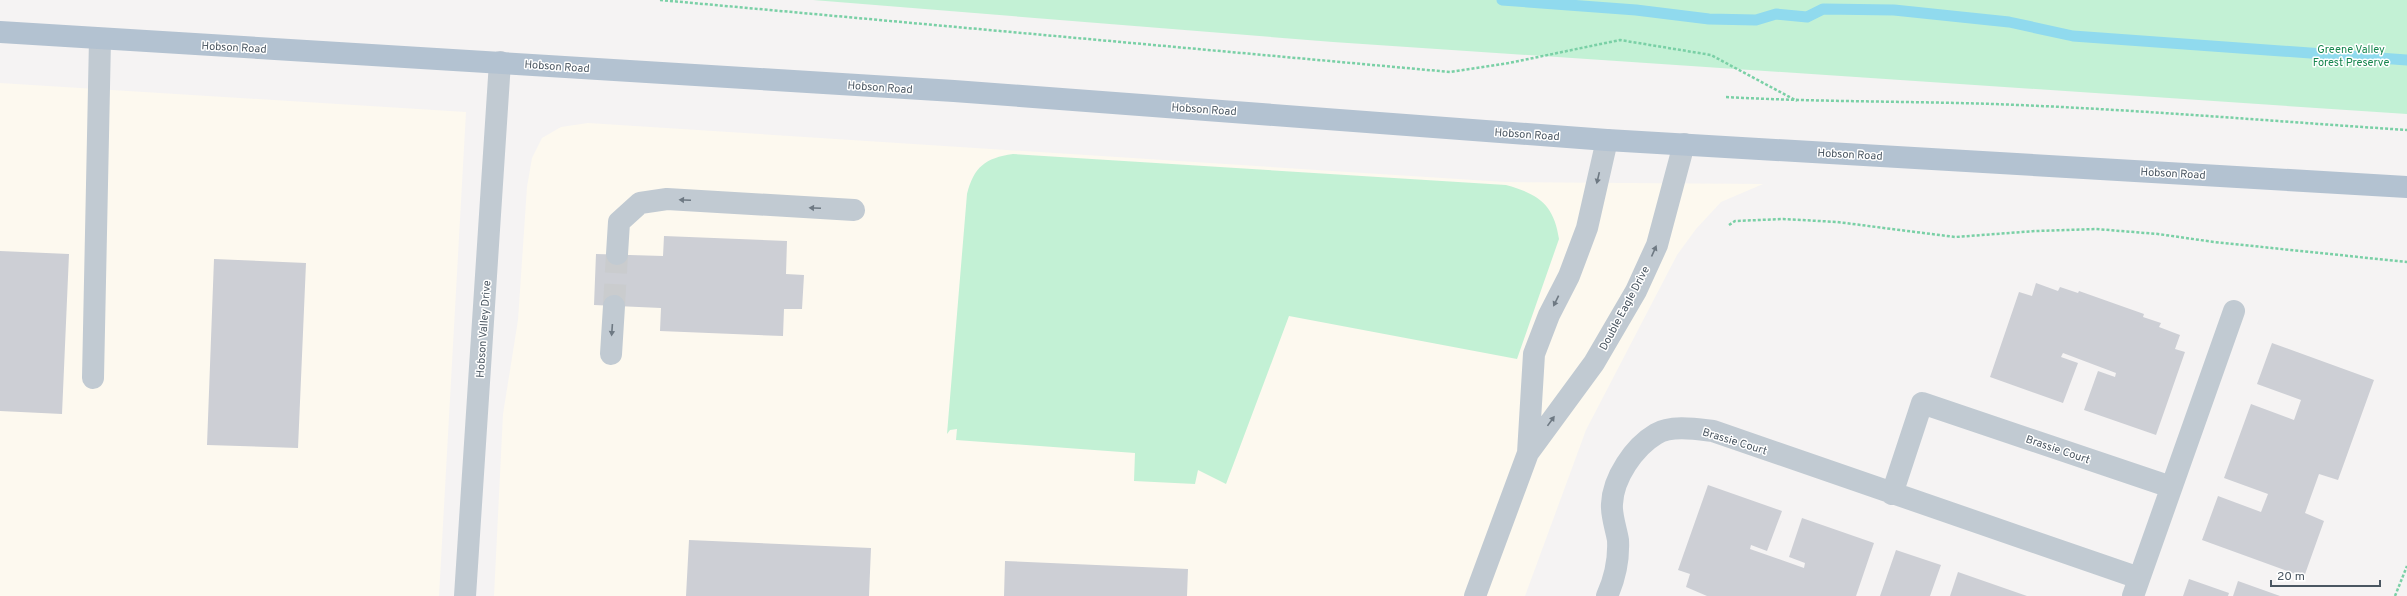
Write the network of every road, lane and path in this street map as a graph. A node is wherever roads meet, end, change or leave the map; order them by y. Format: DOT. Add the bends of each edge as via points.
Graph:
graph roads {
  1 [pos="660,0"];
  2 [pos="0,32"];
  3 [pos="100,39"];
  4 [pos="500,62"];
  5 [pos="1726,97"];
  6 [pos="1797,101"];
  7 [pos="2407,130"];
  8 [pos="1607,140"];
  9 [pos="1684,144"];
  10 [pos="2407,187"];
  11 [pos="854,210"];
  12 [pos="1729,225"];
  13 [pos="617,254"];
  14 [pos="2407,262"];
  15 [pos="614,306"];
  16 [pos="2234,311"];
  17 [pos="611,354"];
  18 [pos="93,378"];
  19 [pos="1528,453"];
  20 [pos="2172,487"];
  21 [pos="1892,494"];
  22 [pos="2407,566"];
  23 [pos="2136,587"];
  24 [pos="465,596"];
  25 [pos="1475,596"];
  26 [pos="1607,596"];
  27 [pos="2395,596"];
  1 -- 6 [label="path" via="1450,72 1509,63 1620,40 1711,55"];
  2 -- 3 [label="main road, Hobson Road"];
  3 -- 4 [label="main road, Hobson Road"];
  3 -- 18 [label="street"];
  4 -- 8 [label="main road, Hobson Road" via="1244,112"];
  4 -- 24 [label="street, Hobson Valley Drive"];
  5 -- 6 [label="path"];
  6 -- 7 [label="path" via="1994,104 2223,116"];
  8 -- 9 [label="main road, Hobson Road"];
  8 -- 19 [label="street, Double Eagle Drive, one-way" via="1586,228 1569,276 1549,315 1534,354"];
  9 -- 10 [label="main road, Hobson Road"];
  19 -- 9 [label="street, Double Eagle Drive, one-way" via="1594,363 1636,291 1656,245"];
  11 -- 13 [label="street, one-way" via="667,199 640,203 619,222"];
  12 -- 14 [label="path" via="1735,221 1783,219 1837,222 1955,237 2096,229"];
  15 -- 17 [label="street, one-way"];
  16 -- 20 [label="street, Brassie Court"];
  19 -- 25 [label="street, Double Eagle Drive"];
  20 -- 21 [label="street, Brassie Court" via="1922,403"];
  20 -- 23 [label="street, Brassie Court"];
  21 -- 23 [label="street, Brassie Court"];
  21 -- 26 [label="street, Brassie Court" via="1713,432 1685,427 1657,433 1636,452 1618,476 1612,504 1618,541 1615,577"];
  22 -- 27 [label="path"];
}
